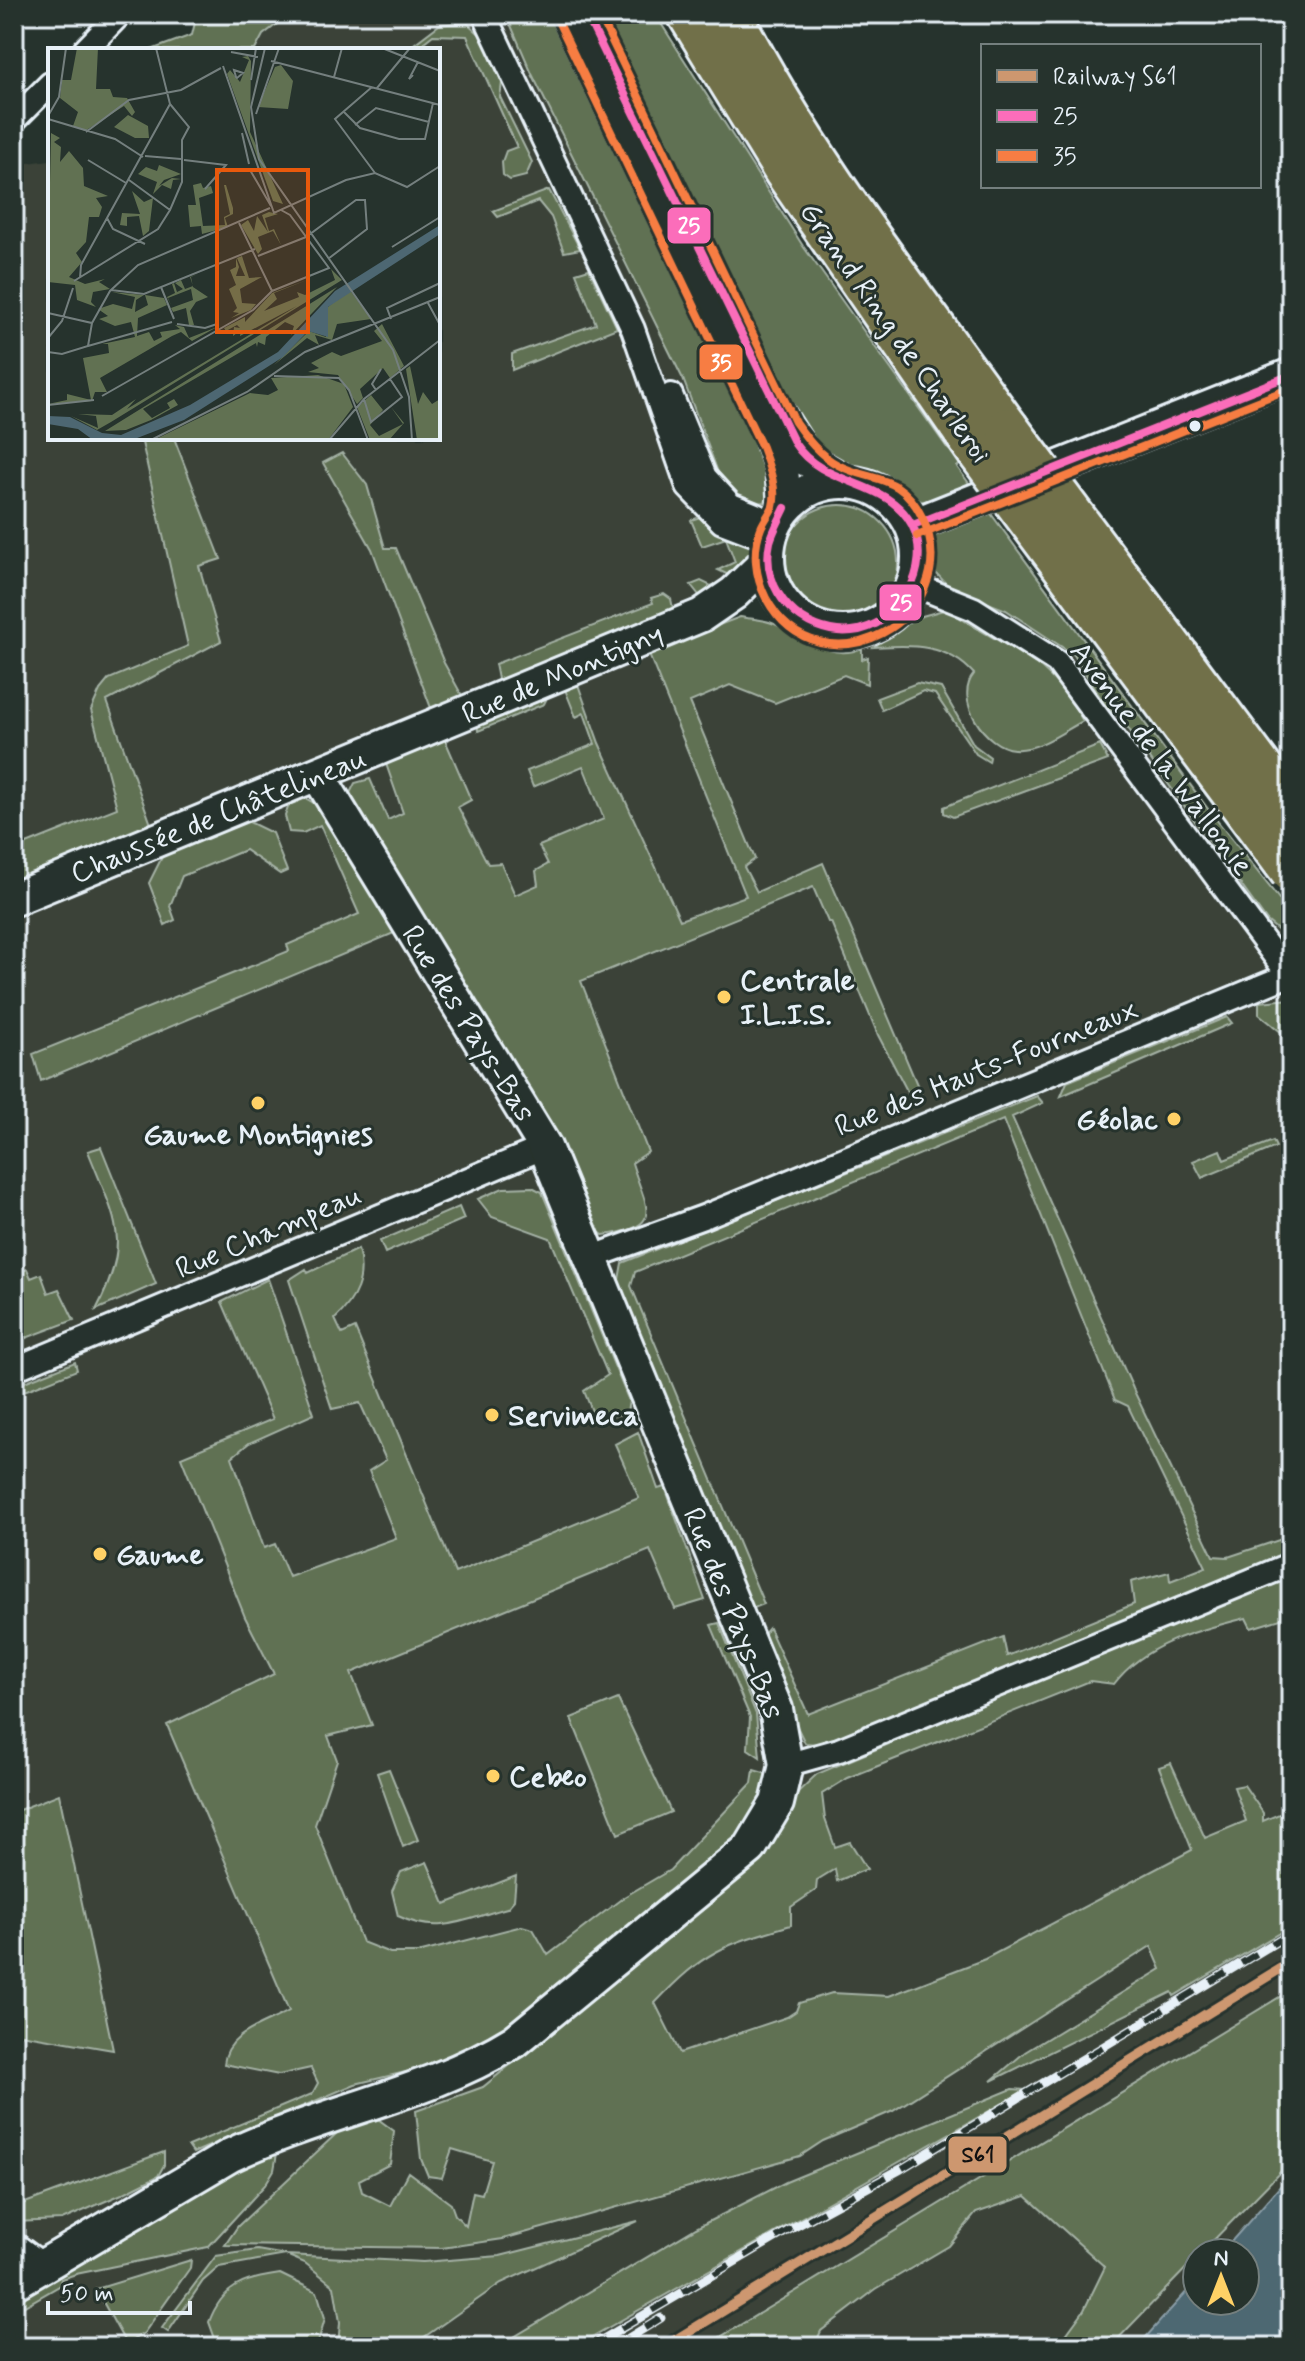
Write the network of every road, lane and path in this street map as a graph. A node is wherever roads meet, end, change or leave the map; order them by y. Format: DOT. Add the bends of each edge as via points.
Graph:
graph roads {
  1 [pos="120,14"];
  2 [pos="484,14"];
  3 [pos="568,14"];
  4 [pos="586,14"];
  5 [pos="688,14"];
  6 [pos="731,14"];
  7 [pos="87,48"];
  8 [pos="48,86"];
  9 [pos="14,120"];
  10 [pos="1291,375"];
  11 [pos="993,440"];
  12 [pos="844,481"];
  13 [pos="913,525"];
  14 [pos="774,533"];
  15 [pos="915,585"];
  16 [pos="789,612"];
  17 [pos="702,615"];
  18 [pos="422,731"];
  19 [pos="318,775"];
  20 [pos="1291,807"];
  21 [pos="1291,872"];
  22 [pos="14,899"];
  23 [pos="1290,975"];
  24 [pos="545,1147"];
  25 [pos="590,1258"];
  26 [pos="14,1369"];
  27 [pos="1291,1564"];
  28 [pos="786,1765"];
  29 [pos="14,2244"];
  30 [pos="43,2265"];
  31 [pos="14,2283"];
  1 -- 7 [label="street"];
  2 -- 14 [label="street" via="633,329 647,338 705,477 731,505"];
  3 -- 14 [label="main road" via="770,435 782,468"];
  4 -- 12 [label="main road" via="785,428 807,460"];
  5 -- 11 [label="highway, Grand Ring de Charleroi" via="793,184"];
  6 -- 11 [label="highway, Grand Ring de Charleroi"];
  8 -- 9 [label="street"];
  10 -- 13 [label="main road"];
  11 -- 20 [label="highway, Grand Ring de Charleroi, bridge"];
  11 -- 21 [label="highway, Grand Ring de Charleroi, bridge"];
  12 -- 13 [label="main road" via="872,487 896,502"];
  12 -- 14 [label="main road" via="811,488"];
  13 -- 15 [label="main road" via="920,555"];
  14 -- 16 [label="main road" via="774,589"];
  14 -- 17 [label="main road" via="734,593"];
  15 -- 16 [label="main road" via="893,615 859,632 822,631"];
  15 -- 23 [label="street, Avenue de la Wallonie" via="974,609 1057,662"];
  16 -- 17 [label="main road" via="756,609"];
  17 -- 18 [label="main road, Rue de Montigny"];
  18 -- 19 [label="main road, Chaussée de Châtelineau"];
  19 -- 22 [label="main road, Chaussée de Châtelineau"];
  19 -- 24 [label="main road, Rue des Pays-Bas"];
  23 -- 25 [label="street, Rue des Hauts-Fourneaux" via="706,1216"];
  24 -- 25 [label="main road, Rue des Pays-Bas"];
  24 -- 26 [label="street, Rue Champeau"];
  25 -- 28 [label="main road, Rue des Pays-Bas" via="776,1709"];
  27 -- 28 [label="street" via="839,1750"];
  28 -- 30 [label="main road, Rue des Pays-Bas" via="777,1803 750,1848 515,2041 486,2059 252,2145"];
  29 -- 30 [label="street"];
  30 -- 31 [label="main road, Rue des Pays-Bas"];
}
